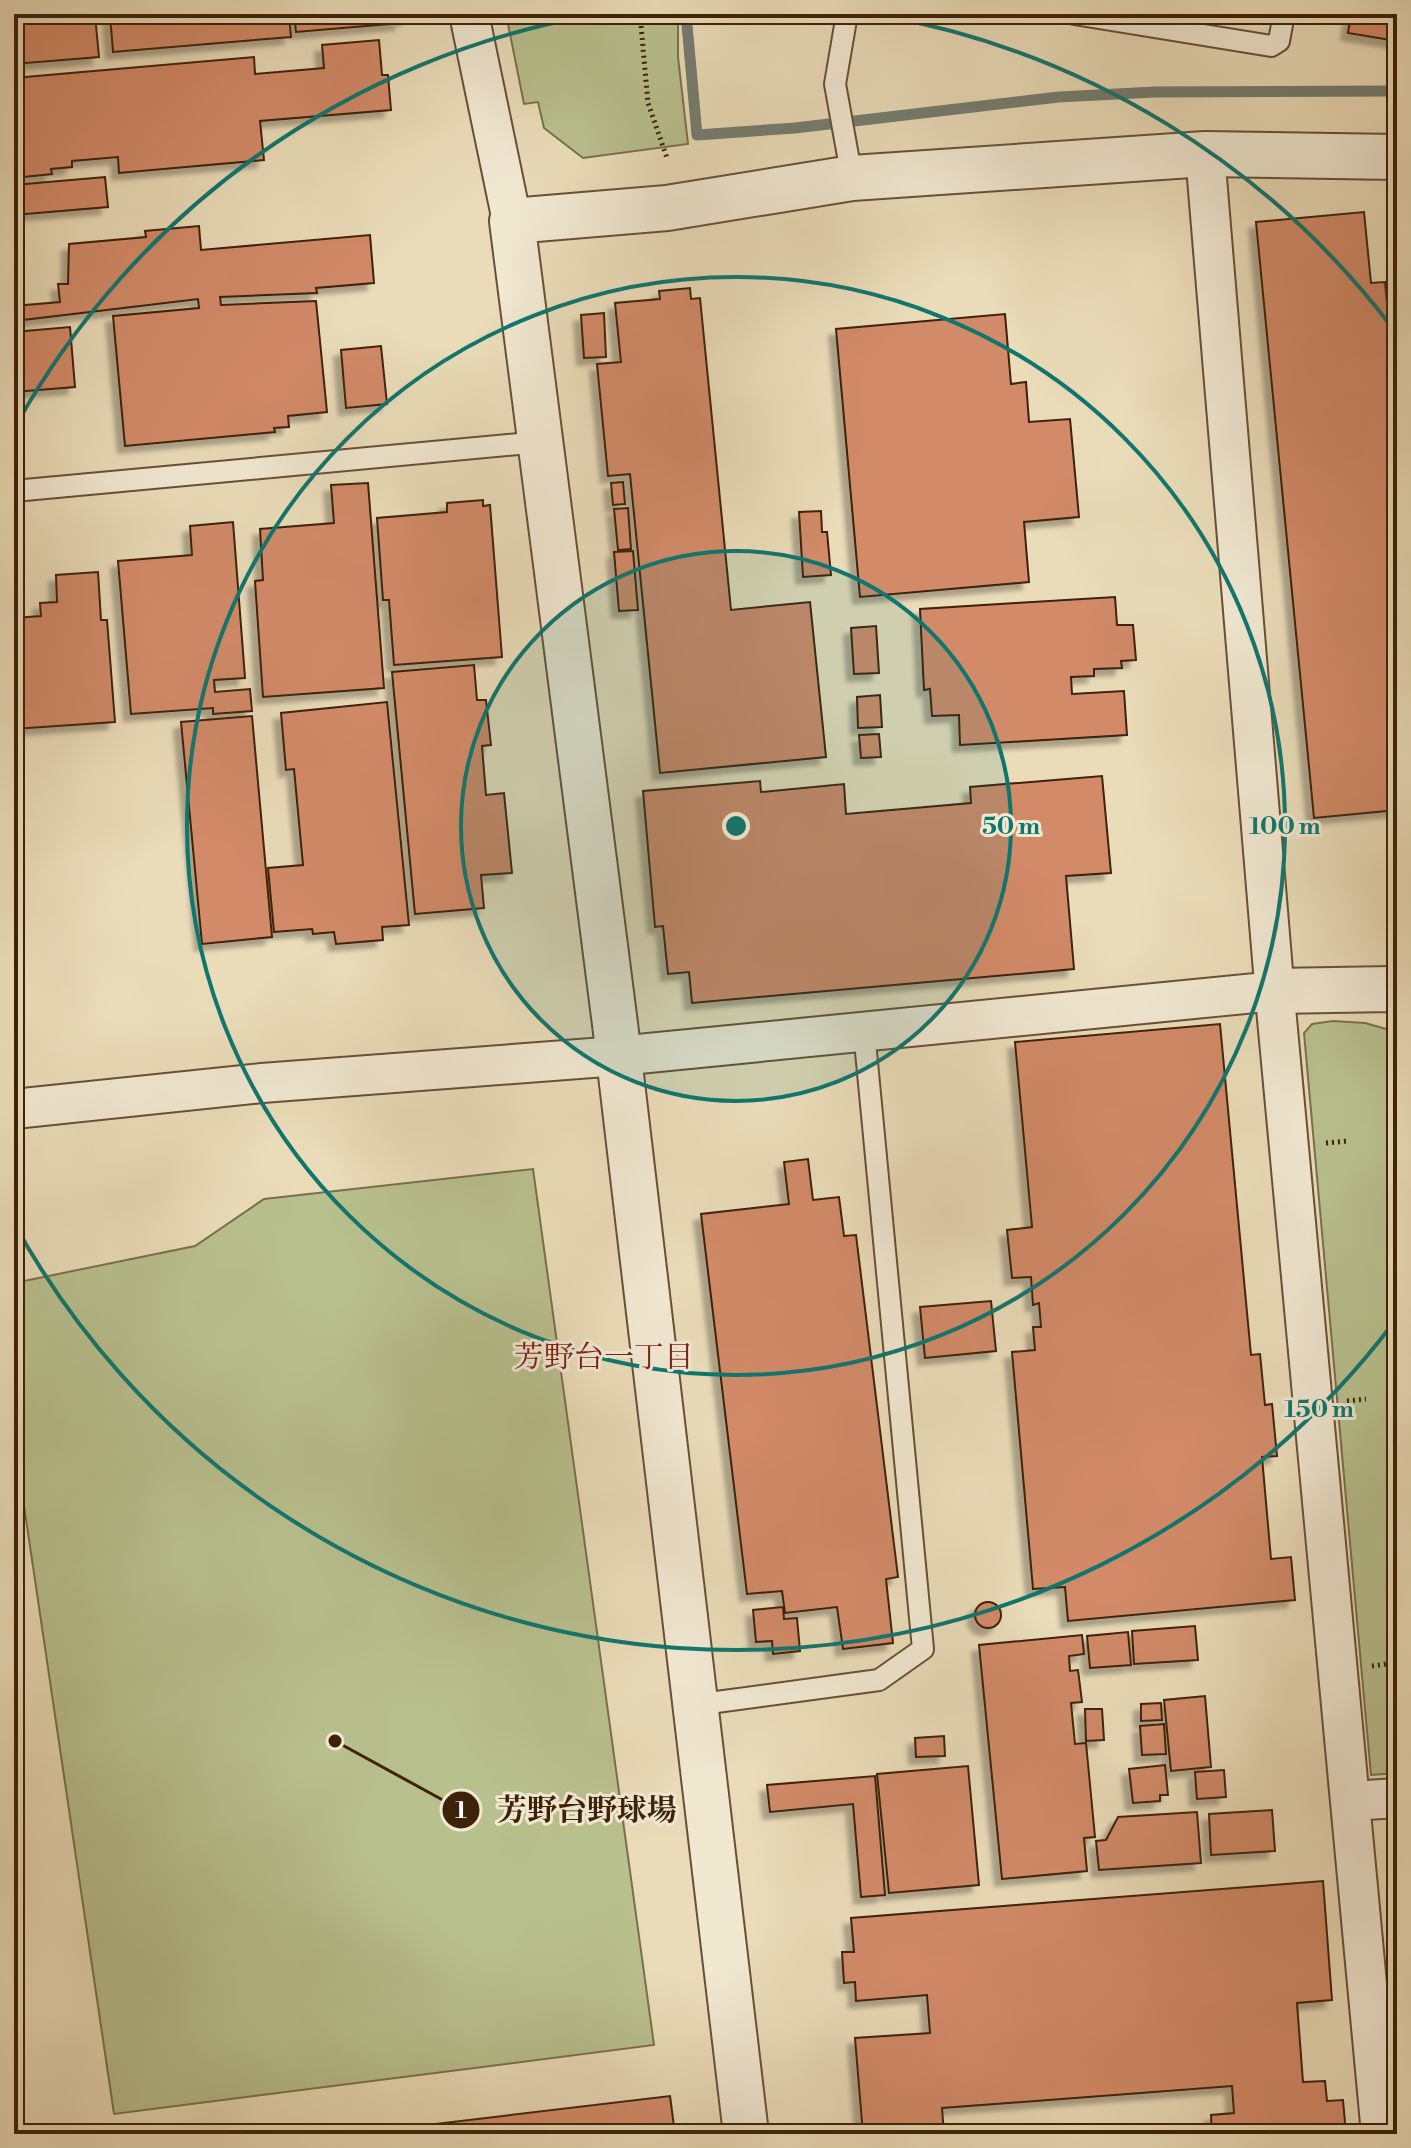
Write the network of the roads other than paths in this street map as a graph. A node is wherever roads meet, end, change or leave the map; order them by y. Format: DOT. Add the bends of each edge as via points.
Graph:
graph roads {
  1 [pos="469,14"];
  2 [pos="847,14"];
  3 [pos="1074,14"];
  4 [pos="1284,14"];
  5 [pos="1205,154"];
  6 [pos="1397,157"];
  7 [pos="852,178"];
  8 [pos="512,221"];
  9 [pos="540,442"];
  10 [pos="14,491"];
  11 [pos="1275,991"];
  12 [pos="1397,992"];
  13 [pos="864,1031"];
  14 [pos="618,1056"];
  15 [pos="14,1109"];
  16 [pos="694,1705"];
  17 [pos="1397,1798"];
  18 [pos="1352,1801"];
  19 [pos="746,2134"];
  20 [pos="1381,2134"];
  1 -- 8 [label="street"];
  2 -- 7 [label="lane" via="835,84"];
  3 -- 4 [label="lane" via="1271,46 1279,41"];
  5 -- 6 [label="street"];
  5 -- 7 [label="street"];
  5 -- 11 [label="street"];
  7 -- 8 [label="street" via="667,208"];
  8 -- 9 [label="street"];
  9 -- 10 [label="lane"];
  9 -- 14 [label="street"];
  11 -- 12 [label="street"];
  11 -- 13 [label="street"];
  11 -- 18 [label="street"];
  13 -- 14 [label="street"];
  13 -- 16 [label="lane" via="923,1649 879,1680"];
  14 -- 15 [label="street" via="262,1083"];
  14 -- 16 [label="street"];
  16 -- 19 [label="street"];
  17 -- 18 [label="street"];
  18 -- 20 [label="street"];
}
